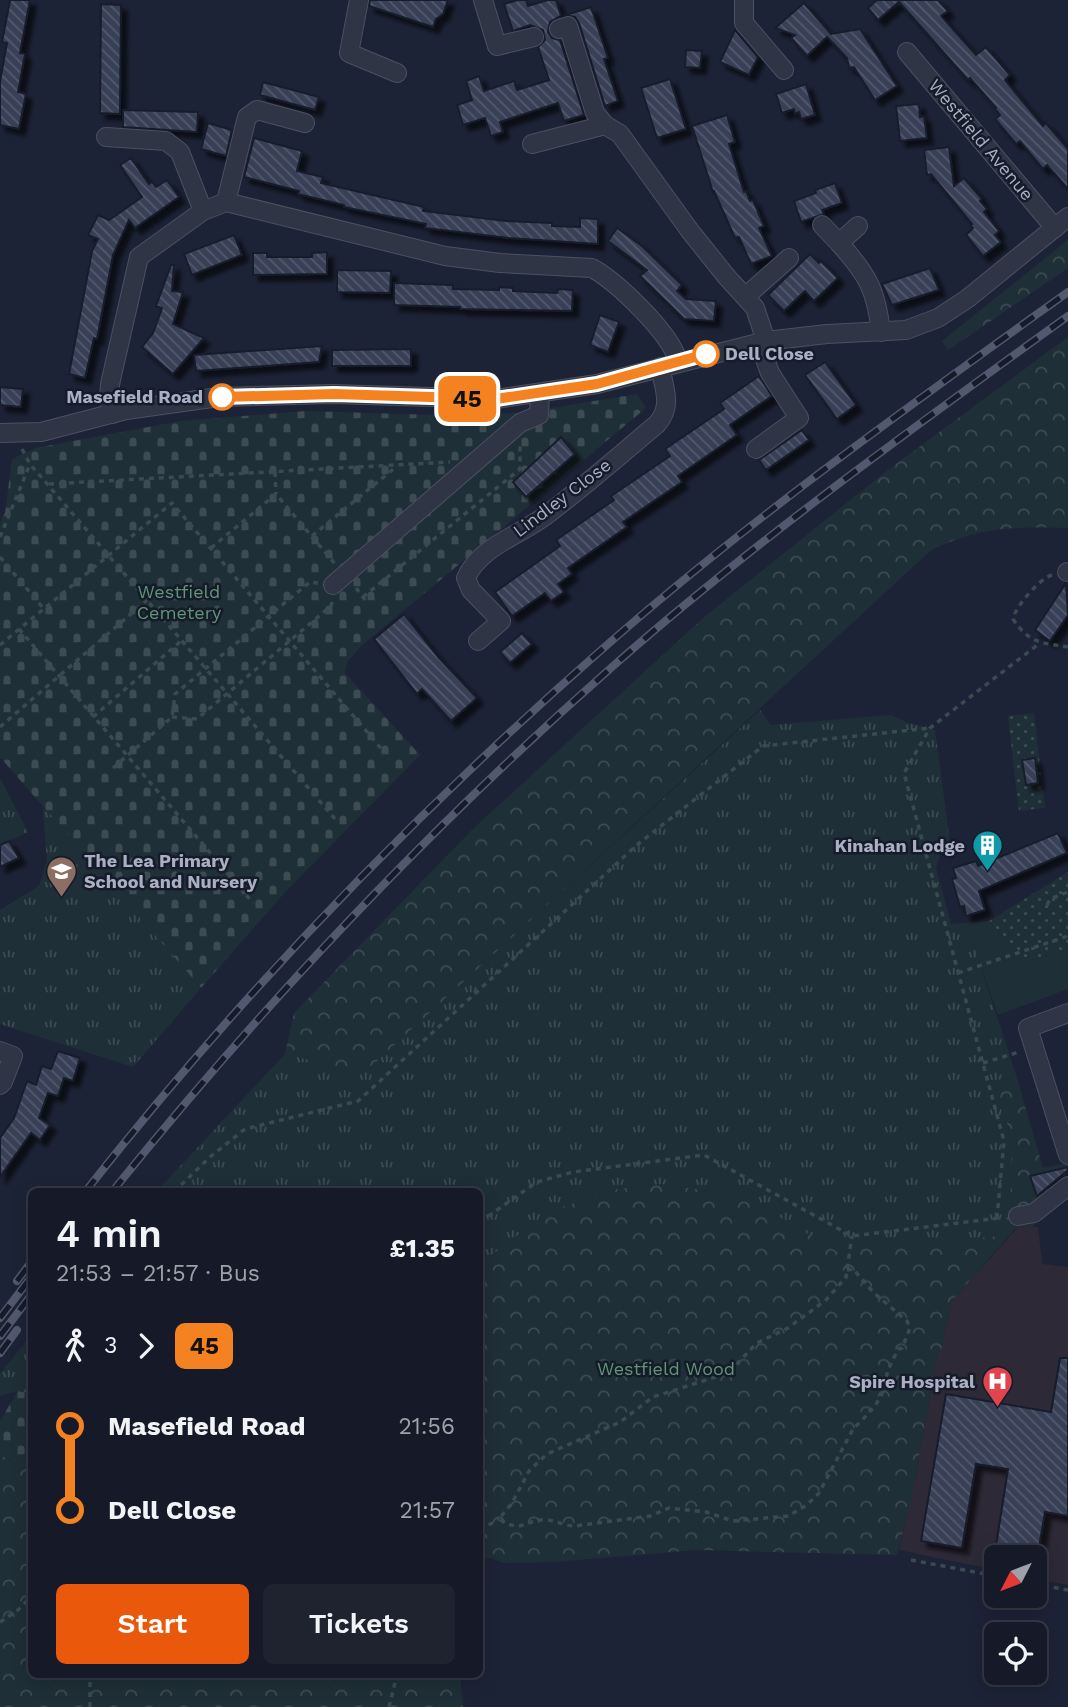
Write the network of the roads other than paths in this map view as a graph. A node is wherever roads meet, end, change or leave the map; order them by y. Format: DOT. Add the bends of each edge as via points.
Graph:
graph roads {
  1 [pos="359,0"];
  2 [pos="483,0"];
  3 [pos="744,0"];
  4 [pos="559,29"];
  5 [pos="534,37"];
  6 [pos="907,52"];
  7 [pos="784,70"];
  8 [pos="397,73"];
  9 [pos="304,123"];
  10 [pos="612,130"];
  11 [pos="106,137"];
  12 [pos="532,144"];
  13 [pos="226,202"];
  14 [pos="203,211"];
  15 [pos="1061,223"];
  16 [pos="822,225"];
  17 [pos="858,226"];
  18 [pos="839,243"];
  19 [pos="789,258"];
  20 [pos="746,296"];
  21 [pos="881,332"];
  22 [pos="762,342"];
  23 [pos="678,362"];
  24 [pos="660,367"];
  25 [pos="540,393"];
  26 [pos="112,414"];
  27 [pos="8,433"];
  28 [pos="756,449"];
  29 [pos="339,580"];
  30 [pos="478,641"];
  31 [pos="1068,1013"];
  32 [pos="0,1051"];
  33 [pos="0,1085"];
  34 [pos="1068,1155"];
  35 [pos="1068,1186"];
  36 [pos="1018,1216"];
  1 -- 8 [label="street" via="349,53"];
  2 -- 5 [label="street" via="497,47"];
  3 -- 7 [label="street" via="744,23"];
  4 -- 10 [label="street" via="568,26 595,113"];
  6 -- 15 [label="street, Westfield Avenue"];
  9 -- 13 [label="street" via="257,110 247,117"];
  10 -- 12 [label="street"];
  10 -- 20 [label="street"];
  11 -- 14 [label="street" via="173,145"];
  13 -- 14 [label="street"];
  13 -- 23 [label="street" via="445,256 592,268 660,329"];
  14 -- 26 [label="street" via="137,262 110,384"];
  15 -- 21 [label="street" via="953,309 922,325"];
  16 -- 18 [label="street"];
  17 -- 18 [label="street"];
  18 -- 21 [label="street" via="863,269 878,302"];
  19 -- 20 [label="street"];
  20 -- 22 [label="street" via="758,316"];
  21 -- 22 [label="street"];
  22 -- 23 [label="street"];
  22 -- 28 [label="street" via="770,373 799,418"];
  23 -- 24 [label="street"];
  24 -- 25 [label="street"];
  24 -- 30 [label="street, Lindley Close" via="667,400 657,424 469,571 466,578 471,590 501,621"];
  25 -- 26 [label="street" via="496,399 263,394"];
  25 -- 29 [label="street" via="539,415 520,423"];
  26 -- 27 [label="street" via="65,427"];
  31 -- 34 [label="street" via="1027,1028"];
  32 -- 33 [label="street" via="13,1056"];
  35 -- 36 [label="street" via="1058,1202"];
}
